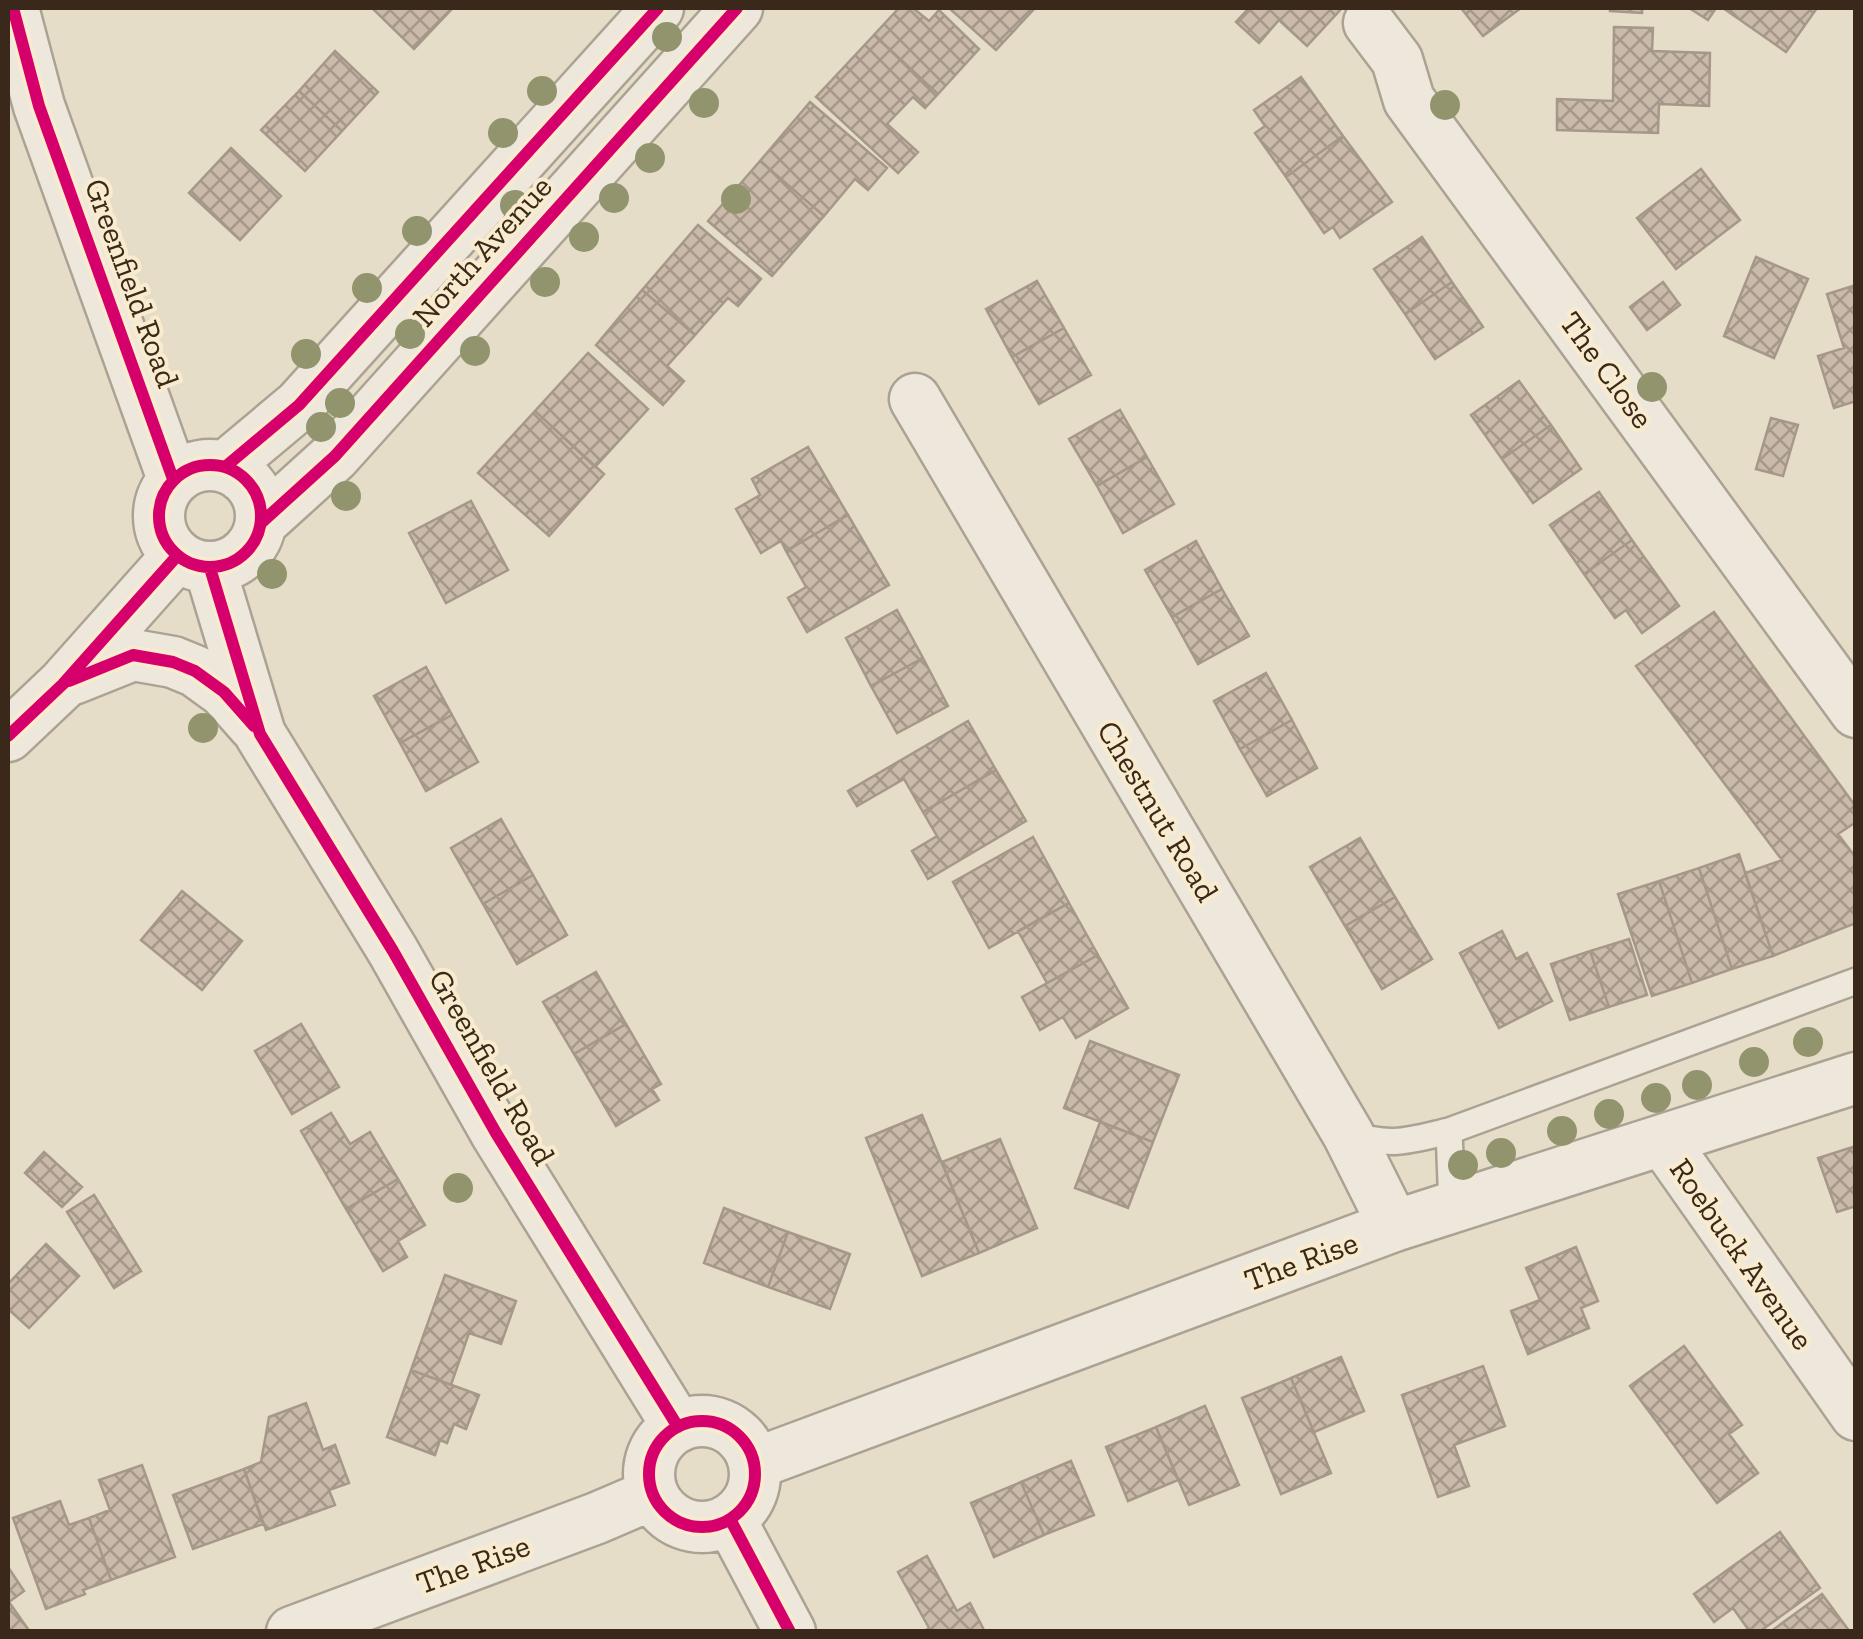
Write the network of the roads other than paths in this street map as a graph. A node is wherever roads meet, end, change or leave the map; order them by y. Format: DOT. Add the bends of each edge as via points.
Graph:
graph roads {
  1 [pos="13,8"];
  2 [pos="658,8"];
  3 [pos="737,8"];
  4 [pos="1369,23"];
  5 [pos="914,399"];
  6 [pos="225,466"];
  7 [pos="173,480"];
  8 [pos="261,523"];
  9 [pos="193,562"];
  10 [pos="63,684"];
  11 [pos="1856,712"];
  12 [pos="260,734"];
  13 [pos="8,736"];
  14 [pos="1856,981"];
  15 [pos="1856,1078"];
  16 [pos="1449,1131"];
  17 [pos="1348,1134"];
  18 [pos="1664,1142"];
  19 [pos="1452,1208"];
  20 [pos="1394,1226"];
  21 [pos="1856,1415"];
  22 [pos="678,1427"];
  23 [pos="754,1464"];
  24 [pos="653,1494"];
  25 [pos="730,1519"];
  26 [pos="292,1632"];
  27 [pos="790,1632"];
  1 -- 7 [label="street, Greenfield Road" via="39,106"];
  2 -- 6 [label="street, North Avenue" via="299,404"];
  3 -- 8 [label="street, North Avenue" via="336,456"];
  4 -- 11 [label="street, The Close" via="1397,60 1409,100"];
  5 -- 17 [label="street, Chestnut Road"];
  6 -- 7 [label="street" via="198,466"];
  6 -- 8 [label="street" via="249,482"];
  7 -- 9 [label="street" via="159,510 160,527 166,543"];
  8 -- 9 [label="street" via="238,560 224,566"];
  9 -- 10 [label="street"];
  9 -- 12 [label="street, Greenfield Road"];
  10 -- 12 [label="street, Greenfield Road" via="133,656 173,662 224,692"];
  10 -- 13 [label="street"];
  12 -- 22 [label="street, Greenfield Road"];
  14 -- 16 [label="lane"];
  15 -- 18 [label="street, The Rise"];
  16 -- 17 [label="lane" via="1399,1143"];
  16 -- 19 [label="lane"];
  17 -- 20 [label="street, Chestnut Road"];
  18 -- 19 [label="street, The Rise"];
  18 -- 21 [label="street, Roebuck Avenue"];
  19 -- 20 [label="street, The Rise"];
  20 -- 23 [label="street, The Rise"];
  22 -- 23 [label="street" via="694,1421 726,1426"];
  22 -- 24 [label="street" via="650,1463"];
  23 -- 25 [label="street" via="750,1496"];
  24 -- 25 [label="street" via="677,1520 694,1526"];
  24 -- 26 [label="street, The Rise"];
  25 -- 27 [label="street"];
}
